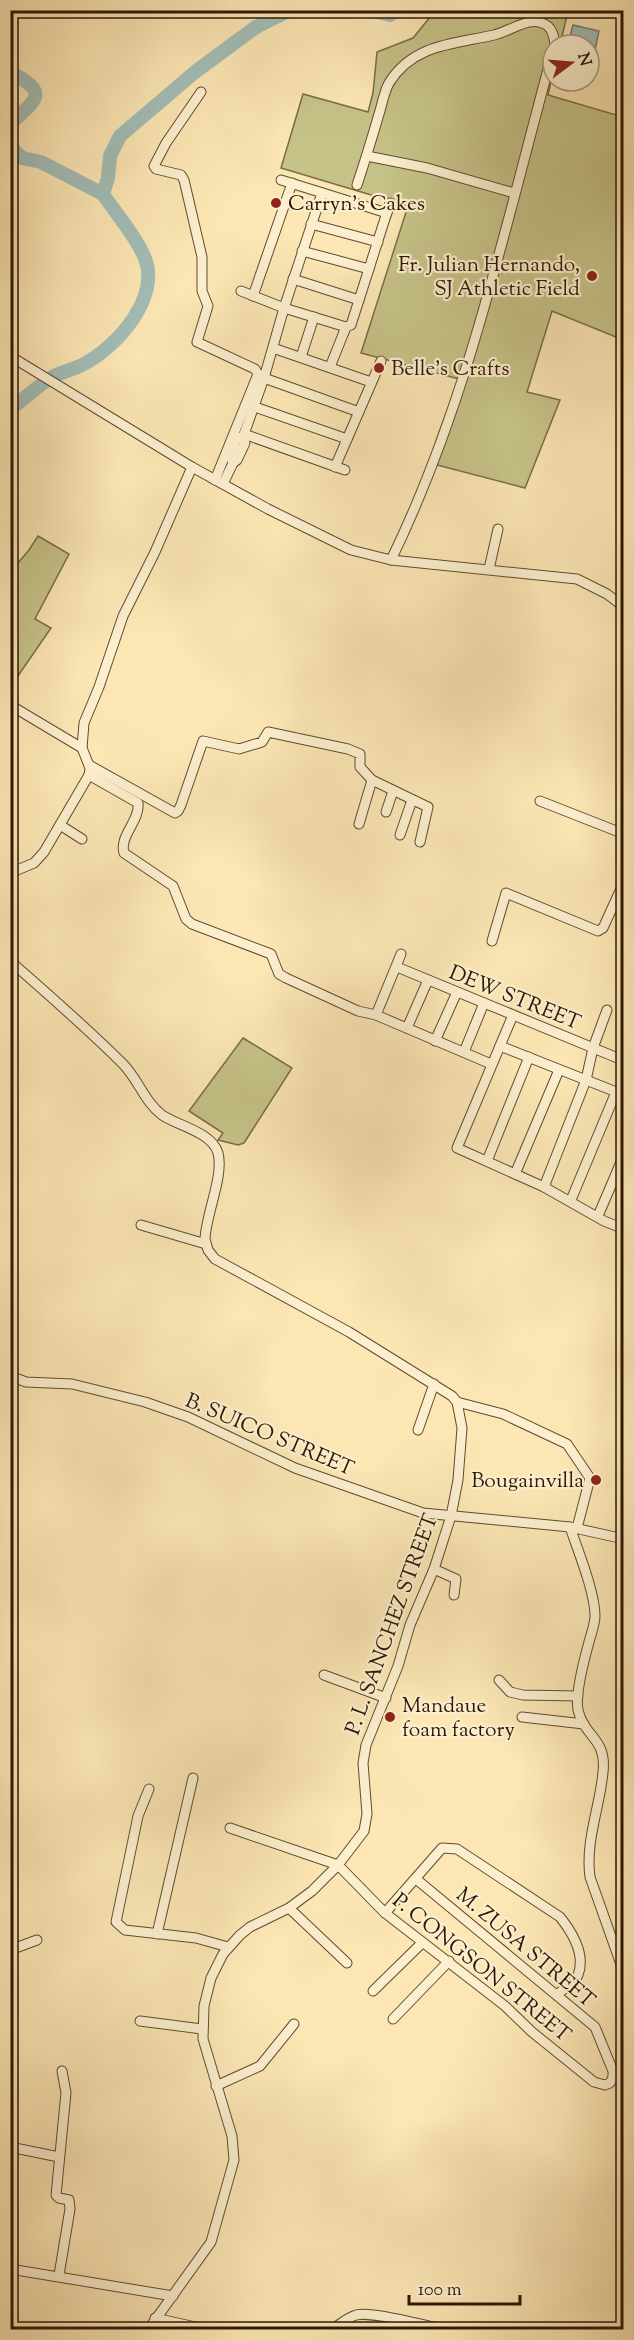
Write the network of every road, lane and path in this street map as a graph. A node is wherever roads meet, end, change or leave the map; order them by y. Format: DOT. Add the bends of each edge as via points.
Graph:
graph roads {
  1 [pos="553,33"];
  2 [pos="201,92"];
  3 [pos="541,93"];
  4 [pos="366,156"];
  5 [pos="281,180"];
  6 [pos="292,183"];
  7 [pos="357,185"];
  8 [pos="322,193"];
  9 [pos="514,193"];
  10 [pos="390,203"];
  11 [pos="387,213"];
  12 [pos="311,224"];
  13 [pos="378,242"];
  14 [pos="302,251"];
  15 [pos="369,269"];
  16 [pos="293,279"];
  17 [pos="242,291"];
  18 [pos="253,296"];
  19 [pos="359,300"];
  20 [pos="284,309"];
  21 [pos="314,318"];
  22 [pos="346,327"];
  23 [pos="273,348"];
  24 [pos="10,356"];
  25 [pos="301,357"];
  26 [pos="381,361"];
  27 [pos="330,367"];
  28 [pos="264,378"];
  29 [pos="371,382"];
  30 [pos="255,407"];
  31 [pos="359,412"];
  32 [pos="243,436"];
  33 [pos="347,439"];
  34 [pos="192,467"];
  35 [pos="335,467"];
  36 [pos="345,470"];
  37 [pos="219,482"];
  38 [pos="498,529"];
  39 [pos="392,560"];
  40 [pos="489,569"];
  41 [pos="624,607"];
  42 [pos="10,705"];
  43 [pos="82,748"];
  44 [pos="89,770"];
  45 [pos="372,780"];
  46 [pos="393,791"];
  47 [pos="412,800"];
  48 [pos="540,801"];
  49 [pos="386,813"];
  50 [pos="359,824"];
  51 [pos="60,825"];
  52 [pos="624,834"];
  53 [pos="400,835"];
  54 [pos="82,838"];
  55 [pos="420,842"];
  56 [pos="10,873"];
  57 [pos="624,882"];
  58 [pos="492,941"];
  59 [pos="401,954"];
  60 [pos="10,962"];
  61 [pos="397,967"];
  62 [pos="428,980"];
  63 [pos="457,992"];
  64 [pos="484,1003"];
  65 [pos="608,1010"];
  66 [pos="372,1014"];
  67 [pos="513,1015"];
  68 [pos="407,1028"];
  69 [pos="435,1041"];
  70 [pos="500,1046"];
  71 [pos="593,1048"];
  72 [pos="464,1052"];
  73 [pos="530,1057"];
  74 [pos="622,1058"];
  75 [pos="491,1064"];
  76 [pos="559,1070"];
  77 [pos="586,1080"];
  78 [pos="620,1094"];
  79 [pos="624,1155"];
  80 [pos="487,1161"];
  81 [pos="515,1174"];
  82 [pos="544,1187"];
  83 [pos="571,1200"];
  84 [pos="598,1216"];
  85 [pos="141,1225"];
  86 [pos="624,1229"];
  87 [pos="206,1244"];
  88 [pos="10,1376"];
  89 [pos="434,1384"];
  90 [pos="457,1402"];
  91 [pos="418,1430"];
  92 [pos="451,1516"];
  93 [pos="574,1528"];
  94 [pos="624,1539"];
  95 [pos="434,1569"];
  96 [pos="454,1594"];
  97 [pos="324,1675"];
  98 [pos="499,1680"];
  99 [pos="578,1696"];
  100 [pos="386,1698"];
  101 [pos="522,1717"];
  102 [pos="584,1724"];
  103 [pos="193,1778"];
  104 [pos="149,1789"];
  105 [pos="230,1828"];
  106 [pos="338,1865"];
  107 [pos="416,1878"];
  108 [pos="289,1908"];
  109 [pos="385,1913"];
  110 [pos="157,1934"];
  111 [pos="37,1940"];
  112 [pos="422,1943"];
  113 [pos="228,1947"];
  114 [pos="10,1950"];
  115 [pos="448,1961"];
  116 [pos="347,1963"];
  117 [pos="624,1973"];
  118 [pos="373,1991"];
  119 [pos="557,1995"];
  120 [pos="393,2019"];
  121 [pos="140,2021"];
  122 [pos="294,2024"];
  123 [pos="202,2029"];
  124 [pos="62,2071"];
  125 [pos="610,2083"];
  126 [pos="216,2086"];
  127 [pos="10,2147"];
  128 [pos="59,2157"];
  129 [pos="10,2269"];
  130 [pos="59,2276"];
  131 [pos="172,2295"];
  132 [pos="155,2318"];
  133 [pos="401,2325"];
  134 [pos="185,2327"];
  135 [pos="148,2330"];
  136 [pos="209,2330"];
  137 [pos="331,2330"];
  138 [pos="447,2330"];
  1 -- 4 [label="street" via="541,22 530,23 495,35 440,45 417,55 388,84"];
  2 -- 37 [label="street" via="154,166 181,175 184,180 202,257 202,291 208,306 197,342 255,369 258,374"];
  3 -- 9 [label="street"];
  4 -- 7 [label="street"];
  4 -- 9 [label="street" via="427,168"];
  5 -- 6 [label="street"];
  6 -- 8 [label="street"];
  6 -- 18 [label="street"];
  8 -- 11 [label="street"];
  8 -- 12 [label="street"];
  9 -- 39 [label="street" via="461,388"];
  10 -- 11 [label="street"];
  11 -- 13 [label="street"];
  12 -- 13 [label="street"];
  12 -- 14 [label="street"];
  13 -- 15 [label="street"];
  14 -- 15 [label="street"];
  14 -- 16 [label="street"];
  15 -- 19 [label="street"];
  16 -- 19 [label="street"];
  16 -- 20 [label="street"];
  17 -- 18 [label="street"];
  18 -- 20 [label="street"];
  19 -- 22 [label="street" via="351,325"];
  20 -- 21 [label="street"];
  20 -- 23 [label="street"];
  21 -- 22 [label="street"];
  21 -- 25 [label="street"];
  22 -- 27 [label="street"];
  23 -- 25 [label="street"];
  23 -- 28 [label="street"];
  24 -- 34 [label="street"];
  25 -- 27 [label="street"];
  26 -- 29 [label="street"];
  27 -- 29 [label="street"];
  28 -- 30 [label="street"];
  28 -- 31 [label="street"];
  29 -- 31 [label="street"];
  30 -- 32 [label="street"];
  30 -- 33 [label="street"];
  31 -- 33 [label="street"];
  32 -- 35 [label="street"];
  32 -- 37 [label="street" via="237,438 232,463"];
  33 -- 35 [label="street"];
  34 -- 37 [label="street"];
  34 -- 43 [label="street" via="114,636 84,723"];
  35 -- 36 [label="street"];
  37 -- 39 [label="street" via="351,549"];
  38 -- 40 [label="street"];
  39 -- 40 [label="street"];
  40 -- 41 [label="street" via="577,579"];
  42 -- 43 [label="street"];
  43 -- 44 [label="street"];
  44 -- 45 [label="street" via="175,813 204,741 239,748 262,742 268,732 360,754 360,768"];
  44 -- 51 [label="street"];
  44 -- 66 [label="street" via="138,803 139,811 124,853 173,886 192,924 271,954 279,974 344,1003 360,1004"];
  45 -- 46 [label="street"];
  45 -- 50 [label="street"];
  46 -- 47 [label="street"];
  46 -- 49 [label="street"];
  47 -- 53 [label="street"];
  47 -- 55 [label="street" via="428,807"];
  48 -- 52 [label="street"];
  51 -- 54 [label="street"];
  51 -- 56 [label="street" via="38,860"];
  57 -- 58 [label="street" via="603,928 598,931 506,893"];
  59 -- 61 [label="street"];
  60 -- 87 [label="street" via="44,988 124,1065 162,1114 214,1146 219,1162"];
  61 -- 62 [label="street, DEW STREET"];
  61 -- 66 [label="street"];
  62 -- 63 [label="street, DEW STREET"];
  62 -- 68 [label="street"];
  63 -- 64 [label="street, DEW STREET"];
  63 -- 69 [label="street"];
  64 -- 67 [label="street, DEW STREET"];
  64 -- 72 [label="street"];
  65 -- 71 [label="street"];
  66 -- 68 [label="street"];
  67 -- 70 [label="street"];
  67 -- 71 [label="street, DEW STREET"];
  68 -- 69 [label="street"];
  69 -- 72 [label="street"];
  70 -- 73 [label="street"];
  70 -- 75 [label="street"];
  71 -- 74 [label="street, DEW STREET"];
  71 -- 77 [label="street"];
  72 -- 75 [label="street"];
  73 -- 76 [label="street"];
  73 -- 80 [label="street"];
  75 -- 80 [label="street" via="457,1148"];
  76 -- 77 [label="street"];
  76 -- 81 [label="street"];
  77 -- 78 [label="street"];
  77 -- 82 [label="street"];
  78 -- 83 [label="street"];
  79 -- 84 [label="street"];
  80 -- 81 [label="street"];
  81 -- 82 [label="street"];
  82 -- 83 [label="street"];
  83 -- 84 [label="street"];
  84 -- 86 [label="street"];
  85 -- 87 [label="street"];
  87 -- 89 [label="street" via="221,1263 350,1332"];
  88 -- 92 [label="street, B. SUICO STREET" via="26,1382 72,1384 145,1402 188,1417 295,1468 423,1512"];
  89 -- 90 [label="street"];
  89 -- 91 [label="street"];
  90 -- 92 [label="street, P. L. SANCHEZ STREET" via="462,1428"];
  90 -- 93 [label="street" via="502,1414 567,1444 590,1478"];
  92 -- 93 [label="street, B. SUICO STREET"];
  92 -- 95 [label="street, P. L. SANCHEZ STREET"];
  93 -- 94 [label="street, B. SUICO STREET"];
  93 -- 99 [label="street" via="596,1618"];
  95 -- 96 [label="street" via="456,1579"];
  95 -- 100 [label="street, P. L. SANCHEZ STREET"];
  97 -- 100 [label="street"];
  98 -- 99 [label="street" via="510,1692 523,1695"];
  99 -- 102 [label="street" via="578,1711"];
  100 -- 106 [label="street, P. L. SANCHEZ STREET" via="364,1753 366,1822 358,1841"];
  101 -- 102 [label="street"];
  102 -- 117 [label="street" via="603,1755 588,1864"];
  103 -- 110 [label="street"];
  104 -- 110 [label="street" via="138,1816 116,1922 125,1930"];
  105 -- 106 [label="street"];
  106 -- 108 [label="street, P. L. SANCHEZ STREET"];
  106 -- 109 [label="street, P. CONGSON STREET"];
  107 -- 109 [label="street"];
  107 -- 119 [label="street, M. ZUSA STREET"];
  107 -- 119 [label="street" via="442,1848 457,1849 560,1917 576,1939 579,1968 578,1976"];
  108 -- 113 [label="street, P. L. SANCHEZ STREET" via="250,1927"];
  108 -- 116 [label="street"];
  109 -- 112 [label="street, P. CONGSON STREET"];
  110 -- 113 [label="street" via="196,1938"];
  111 -- 114 [label="street"];
  112 -- 115 [label="street, P. CONGSON STREET"];
  112 -- 118 [label="street"];
  113 -- 123 [label="street, P. L. SANCHEZ STREET" via="211,1978"];
  115 -- 120 [label="street"];
  115 -- 125 [label="street, P. CONGSON STREET" via="594,2082"];
  119 -- 125 [label="street, M. ZUSA STREET" via="595,2027 613,2071"];
  121 -- 123 [label="street"];
  122 -- 126 [label="street" via="260,2066"];
  123 -- 126 [label="street, P. L. SANCHEZ STREET"];
  124 -- 128 [label="street" via="66,2093"];
  126 -- 131 [label="street, P. L. SANCHEZ STREET" via="232,2136 232,2171 211,2242"];
  127 -- 128 [label="street"];
  128 -- 130 [label="street" via="56,2196 69,2200 70,2209"];
  129 -- 130 [label="street"];
  130 -- 131 [label="street"];
  131 -- 132 [label="street, P. L. SANCHEZ STREET"];
  132 -- 134 [label="street"];
  132 -- 135 [label="street, P. L. SANCHEZ STREET"];
  133 -- 137 [label="street" via="370,2314 344,2320"];
  133 -- 138 [label="street"];
  134 -- 136 [label="street"];
}
